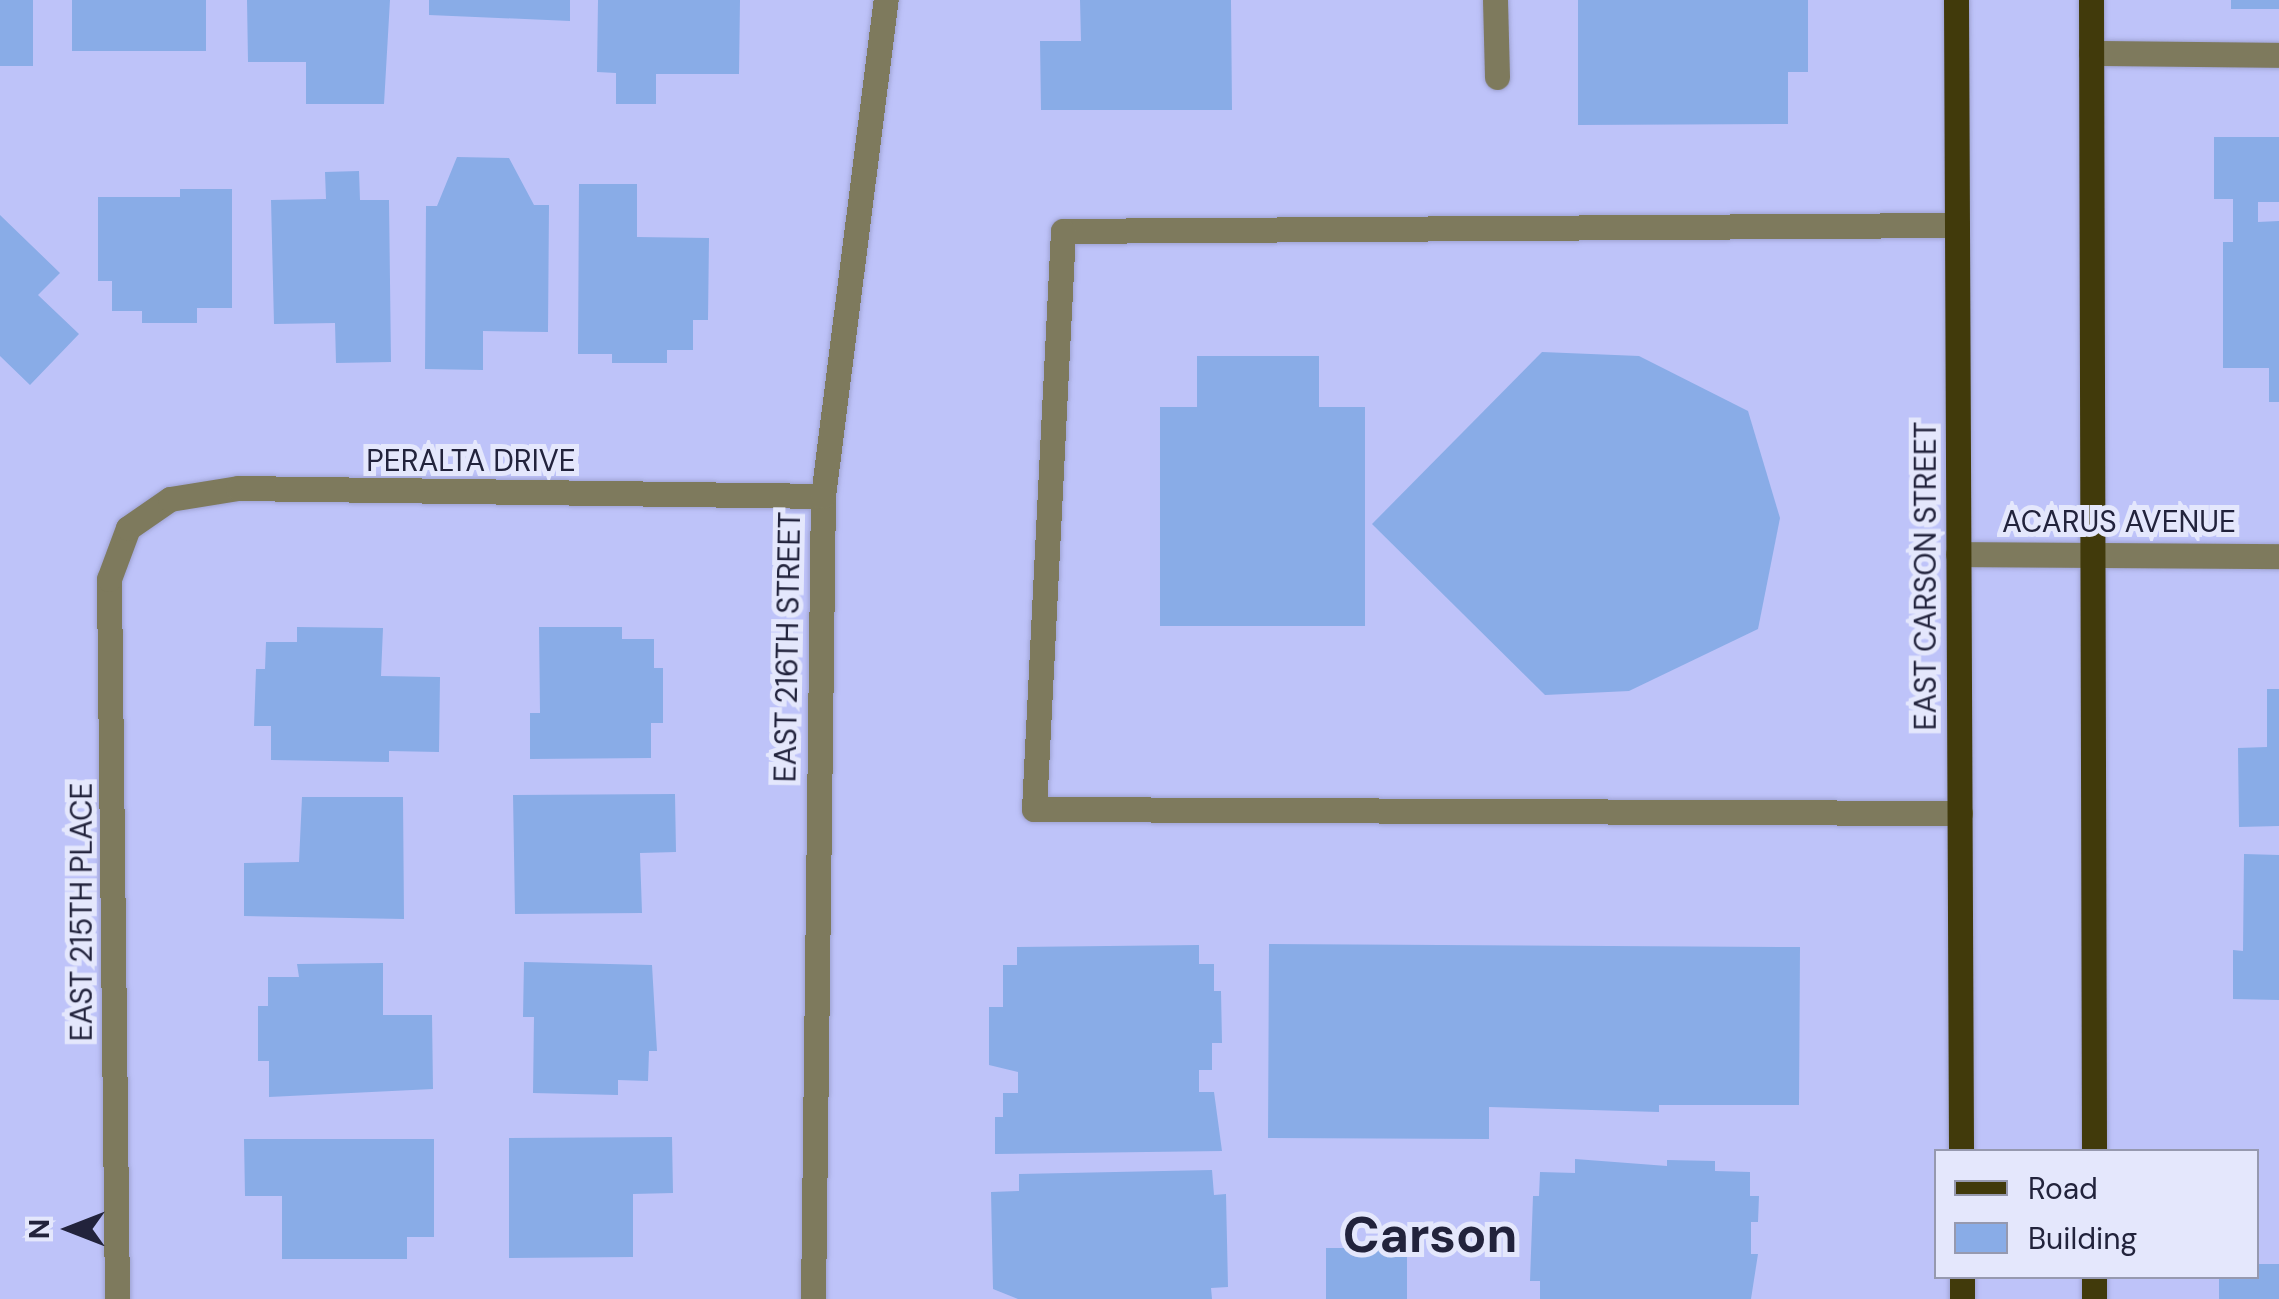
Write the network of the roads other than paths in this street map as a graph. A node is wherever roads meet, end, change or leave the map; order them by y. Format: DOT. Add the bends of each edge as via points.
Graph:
graph roads {
  1 [pos="886,0"];
  2 [pos="1495,0"];
  3 [pos="1956,0"];
  4 [pos="2091,0"];
  5 [pos="2092,52"];
  6 [pos="2279,55"];
  7 [pos="1497,76"];
  8 [pos="1957,225"];
  9 [pos="823,496"];
  10 [pos="128,528"];
  11 [pos="1958,554"];
  12 [pos="2093,555"];
  13 [pos="2279,556"];
  14 [pos="1960,813"];
  15 [pos="1962,1149"];
  16 [pos="2094,1149"];
  17 [pos="117,1299"];
  18 [pos="812,1299"];
  1 -- 9 [label="street, EAST 216TH STREET"];
  2 -- 7 [label="street"];
  3 -- 8 [label="main road, EAST CARSON STREET"];
  4 -- 5 [label="main road"];
  5 -- 6 [label="street"];
  5 -- 12 [label="main road"];
  8 -- 11 [label="main road, EAST CARSON STREET"];
  8 -- 14 [label="street" via="1062,231 1034,809"];
  9 -- 10 [label="street, PERALTA DRIVE" via="238,488 170,499"];
  9 -- 18 [label="street, EAST 216TH STREET"];
  10 -- 17 [label="street, EAST 215TH PLACE" via="109,579"];
  11 -- 12 [label="street, ACARUS AVENUE"];
  11 -- 14 [label="main road, EAST CARSON STREET"];
  12 -- 13 [label="street, ACARUS AVENUE"];
  12 -- 16 [label="main road"];
  14 -- 15 [label="main road, EAST CARSON STREET"];
}
